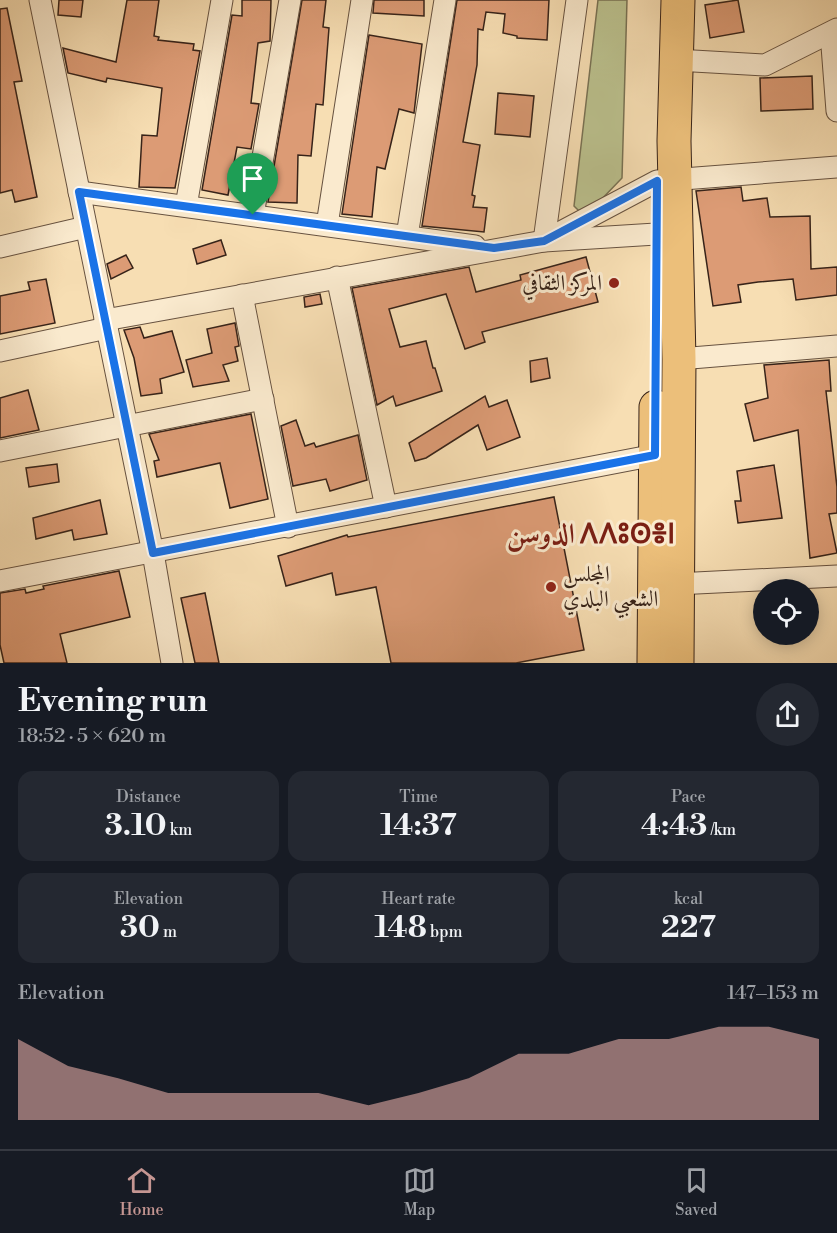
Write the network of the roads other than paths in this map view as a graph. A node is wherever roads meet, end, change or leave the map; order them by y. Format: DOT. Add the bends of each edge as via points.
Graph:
graph roads {
  1 [pos="40,0"];
  2 [pos="222,0"];
  3 [pos="290,0"];
  4 [pos="362,0"];
  5 [pos="446,0"];
  6 [pos="577,0"];
  7 [pos="655,0"];
  8 [pos="678,0"];
  9 [pos="834,31"];
  10 [pos="676,60"];
  11 [pos="837,111"];
  12 [pos="837,167"];
  13 [pos="666,180"];
  14 [pos="79,192"];
  15 [pos="186,206"];
  16 [pos="253,215"];
  17 [pos="327,225"];
  18 [pos="86,227"];
  19 [pos="656,234"];
  20 [pos="407,236"];
  21 [pos="544,241"];
  22 [pos="0,247"];
  23 [pos="494,248"];
  24 [pos="337,277"];
  25 [pos="243,295"];
  26 [pos="106,324"];
  27 [pos="837,346"];
  28 [pos="0,351"];
  29 [pos="679,359"];
  30 [pos="263,399"];
  31 [pos="127,424"];
  32 [pos="0,452"];
  33 [pos="655,455"];
  34 [pos="386,507"];
  35 [pos="288,527"];
  36 [pos="153,553"];
  37 [pos="837,576"];
  38 [pos="0,581"];
  39 [pos="676,584"];
  40 [pos="172,663"];
  41 [pos="654,663"];
  42 [pos="677,663"];
  1 -- 14 [label="street"];
  2 -- 15 [label="street"];
  3 -- 16 [label="street"];
  4 -- 17 [label="street"];
  5 -- 20 [label="street"];
  6 -- 21 [label="street"];
  7 -- 13 [label="main road"];
  8 -- 10 [label="main road"];
  9 -- 10 [label="street" via="765,65"];
  9 -- 11 [label="street"];
  10 -- 13 [label="main road"];
  12 -- 13 [label="street"];
  13 -- 19 [label="main road"];
  13 -- 21 [label="street"];
  13 -- 29 [label="main road"];
  14 -- 15 [label="street"];
  14 -- 18 [label="street"];
  15 -- 16 [label="street"];
  16 -- 17 [label="street"];
  17 -- 20 [label="street"];
  18 -- 22 [label="street"];
  18 -- 26 [label="street"];
  19 -- 21 [label="street"];
  19 -- 33 [label="main road"];
  20 -- 23 [label="street"];
  21 -- 23 [label="street"];
  23 -- 24 [label="street"];
  24 -- 25 [label="street"];
  24 -- 34 [label="street"];
  25 -- 26 [label="street"];
  25 -- 30 [label="street"];
  26 -- 28 [label="street"];
  26 -- 31 [label="street"];
  27 -- 29 [label="street"];
  29 -- 39 [label="main road"];
  30 -- 31 [label="street"];
  30 -- 35 [label="street"];
  31 -- 32 [label="street"];
  31 -- 36 [label="street"];
  33 -- 34 [label="street"];
  33 -- 41 [label="main road"];
  34 -- 35 [label="street"];
  35 -- 36 [label="street"];
  36 -- 38 [label="street"];
  36 -- 40 [label="street"];
  37 -- 39 [label="street"];
  39 -- 42 [label="main road"];
}
